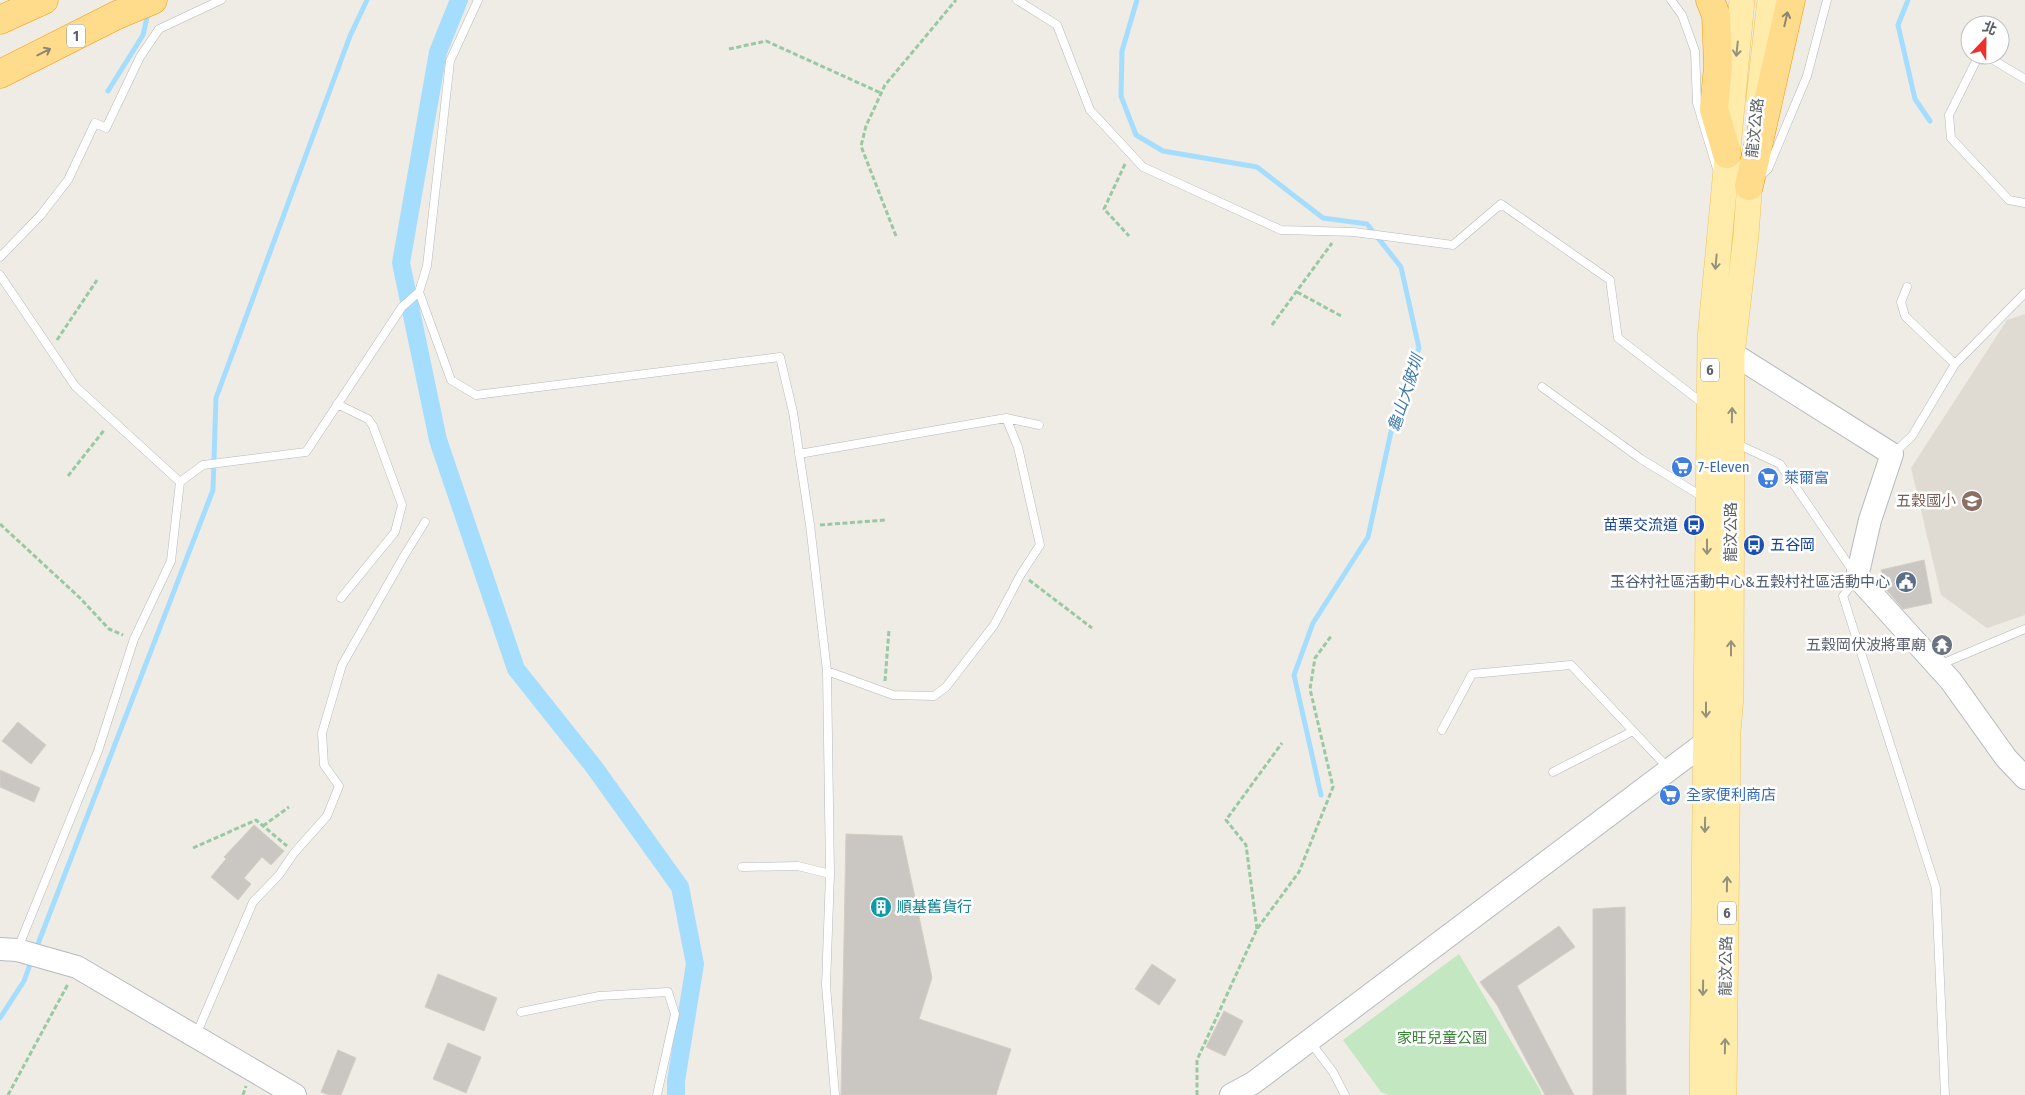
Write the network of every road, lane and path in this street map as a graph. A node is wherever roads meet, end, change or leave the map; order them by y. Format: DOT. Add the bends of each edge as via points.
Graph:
graph roads {
  1 [pos="44,0"];
  2 [pos="153,0"];
  3 [pos="221,0"];
  4 [pos="478,0"];
  5 [pos="956,0"];
  6 [pos="1017,0"];
  7 [pos="1671,0"];
  8 [pos="1710,0"];
  9 [pos="1742,0"];
  10 [pos="1770,0"];
  11 [pos="1791,0"];
  12 [pos="1827,0"];
  13 [pos="0,20"];
  14 [pos="729,48"];
  15 [pos="1974,65"];
  16 [pos="2002,65"];
  17 [pos="0,74"];
  18 [pos="2025,79"];
  19 [pos="881,93"];
  20 [pos="1130,154"];
  21 [pos="1727,154"];
  22 [pos="1736,191"];
  23 [pos="2025,204"];
  24 [pos="1341,231"];
  25 [pos="1719,231"];
  26 [pos="1746,235"];
  27 [pos="896,236"];
  28 [pos="1128,236"];
  29 [pos="0,257"];
  30 [pos="0,275"];
  31 [pos="97,280"];
  32 [pos="1906,287"];
  33 [pos="419,292"];
  34 [pos="1297,292"];
  35 [pos="2025,293"];
  36 [pos="1343,317"];
  37 [pos="1272,325"];
  38 [pos="1710,339"];
  39 [pos="50,350"];
  40 [pos="1732,354"];
  41 [pos="1955,364"];
  42 [pos="1542,387"];
  43 [pos="337,404"];
  44 [pos="1709,408"];
  45 [pos="1006,418"];
  46 [pos="113,420"];
  47 [pos="1039,425"];
  48 [pos="1720,439"];
  49 [pos="799,454"];
  50 [pos="1892,454"];
  51 [pos="68,476"];
  52 [pos="180,482"];
  53 [pos="1719,500"];
  54 [pos="886,520"];
  55 [pos="426,522"];
  56 [pos="0,524"];
  57 [pos="810,525"];
  58 [pos="1021,574"];
  59 [pos="1857,577"];
  60 [pos="341,598"];
  61 [pos="1092,628"];
  62 [pos="2025,629"];
  63 [pos="889,630"];
  64 [pos="1332,635"];
  65 [pos="134,639"];
  66 [pos="1937,666"];
  67 [pos="827,671"];
  68 [pos="884,691"];
  69 [pos="1442,730"];
  70 [pos="1633,731"];
  71 [pos="1717,737"];
  72 [pos="1282,743"];
  73 [pos="1669,770"];
  74 [pos="1553,772"];
  75 [pos="2025,778"];
  76 [pos="289,806"];
  77 [pos="263,826"];
  78 [pos="193,848"];
  79 [pos="294,853"];
  80 [pos="742,867"];
  81 [pos="830,874"];
  82 [pos="1257,929"];
  83 [pos="21,952"];
  84 [pos="77,967"];
  85 [pos="521,1012"];
  86 [pos="196,1037"];
  87 [pos="1309,1041"];
  88 [pos="8,1095"];
  89 [pos="295,1095"];
  90 [pos="657,1095"];
  91 [pos="835,1095"];
  92 [pos="1197,1095"];
  93 [pos="1231,1095"];
  94 [pos="1345,1095"];
  95 [pos="1702,1095"];
  96 [pos="1724,1095"];
  97 [pos="1945,1095"];
  1 -- 13 [label="highway"];
  17 -- 2 [label="highway, 1, one-way"];
  3 -- 29 [label="lane" via="159,29 140,57 106,128 95,123 68,180 40,216"];
  4 -- 33 [label="lane" via="450,61 427,266"];
  5 -- 19 [label="path"];
  6 -- 20 [label="lane" via="1057,25 1090,110"];
  7 -- 22 [label="lane" via="1682,15 1695,51 1697,104"];
  8 -- 21 [label="highway" via="1716,15 1718,66 1714,109"];
  9 -- 21 [label="main road, 龍汶公路 / 6, one-way"];
  10 -- 22 [label="main road, 龍汶公路 / 6"];
  22 -- 11 [label="highway, one-way"];
  12 -- 22 [label="lane" via="1807,76 1768,168"];
  14 -- 19 [label="path" via="766,41"];
  15 -- 23 [label="lane" via="1949,115 1951,138 2009,200"];
  16 -- 18 [label="lane"];
  19 -- 27 [label="path" via="861,146"];
  20 -- 24 [label="lane" via="1143,167 1281,230"];
  20 -- 28 [label="path" via="1104,209"];
  21 -- 22 [label="main road, 龍汶公路 / 6"];
  22 -- 25 [label="main road, 龍汶公路 / 6"];
  22 -- 26 [label="main road, 龍汶公路 / 6"];
  24 -- 34 [label="path"];
  24 -- 44 [label="lane" via="1453,245 1501,204 1610,280 1618,338"];
  25 -- 26 [label="main road"];
  25 -- 38 [label="main road, 龍汶公路 / 6, one-way"];
  26 -- 40 [label="main road, 龍汶公路 / 6"];
  30 -- 39 [label="lane"];
  31 -- 39 [label="path"];
  32 -- 41 [label="lane" via="1902,302 1905,316"];
  33 -- 43 [label="lane" via="402,307"];
  33 -- 49 [label="lane" via="450,380 476,394 780,357"];
  34 -- 36 [label="path"];
  34 -- 37 [label="path"];
  35 -- 41 [label="lane"];
  38 -- 40 [label="street"];
  38 -- 44 [label="main road, 龍汶公路 / 6"];
  39 -- 46 [label="lane" via="75,386"];
  48 -- 40 [label="main road, 龍汶公路 / 6, one-way"];
  40 -- 50 [label="street"];
  41 -- 50 [label="lane" via="1912,436"];
  42 -- 53 [label="lane" via="1641,459"];
  43 -- 52 [label="lane" via="306,452 203,465"];
  43 -- 60 [label="lane" via="368,419 374,426 402,505 395,532"];
  44 -- 48 [label="main road, 龍汶公路 / 6"];
  45 -- 47 [label="lane"];
  45 -- 49 [label="lane"];
  45 -- 58 [label="lane" via="1018,447 1040,545"];
  46 -- 51 [label="path"];
  46 -- 52 [label="lane"];
  48 -- 53 [label="main road, 龍汶公路 / 6"];
  48 -- 59 [label="lane" via="1780,464"];
  49 -- 57 [label="lane"];
  50 -- 59 [label="street" via="1870,520"];
  52 -- 65 [label="lane" via="171,561"];
  53 -- 71 [label="main road, 龍汶公路 / 6" via="1731,696"];
  54 -- 57 [label="path"];
  55 -- 79 [label="lane" via="342,665 322,734 324,765 339,786 327,816"];
  56 -- 65 [label="path" via="109,629"];
  57 -- 67 [label="lane"];
  58 -- 61 [label="path"];
  58 -- 68 [label="lane" via="994,625 946,687 934,696 893,695"];
  59 -- 66 [label="street"];
  59 -- 97 [label="lane" via="1843,596 1936,888"];
  62 -- 66 [label="lane"];
  63 -- 68 [label="path"];
  64 -- 82 [label="path" via="1315,658 1310,690 1333,787 1299,872"];
  65 -- 83 [label="lane" via="98,751"];
  66 -- 75 [label="street" via="2006,758"];
  67 -- 68 [label="lane"];
  67 -- 81 [label="lane"];
  69 -- 70 [label="lane" via="1472,674 1571,665"];
  70 -- 73 [label="lane"];
  70 -- 74 [label="lane"];
  71 -- 73 [label="street"];
  71 -- 95 [label="main road, 龍汶公路 / 6, one-way"];
  96 -- 71 [label="main road, 龍汶公路 / 6, one-way"];
  72 -- 82 [label="path" via="1226,820 1246,845"];
  73 -- 87 [label="street"];
  76 -- 77 [label="path"];
  77 -- 78 [label="path" via="256,820"];
  77 -- 79 [label="path"];
  79 -- 86 [label="lane" via="279,875 253,902"];
  80 -- 81 [label="lane" via="798,866"];
  81 -- 91 [label="lane" via="826,985"];
  82 -- 92 [label="path" via="1197,1060"];
  83 -- 84 [label="street"];
  84 -- 86 [label="street"];
  84 -- 88 [label="path"];
  85 -- 90 [label="lane" via="599,996 668,992 675,1014"];
  86 -- 89 [label="street"];
  87 -- 93 [label="street" via="1253,1083"];
  87 -- 94 [label="lane" via="1333,1072"];
}
